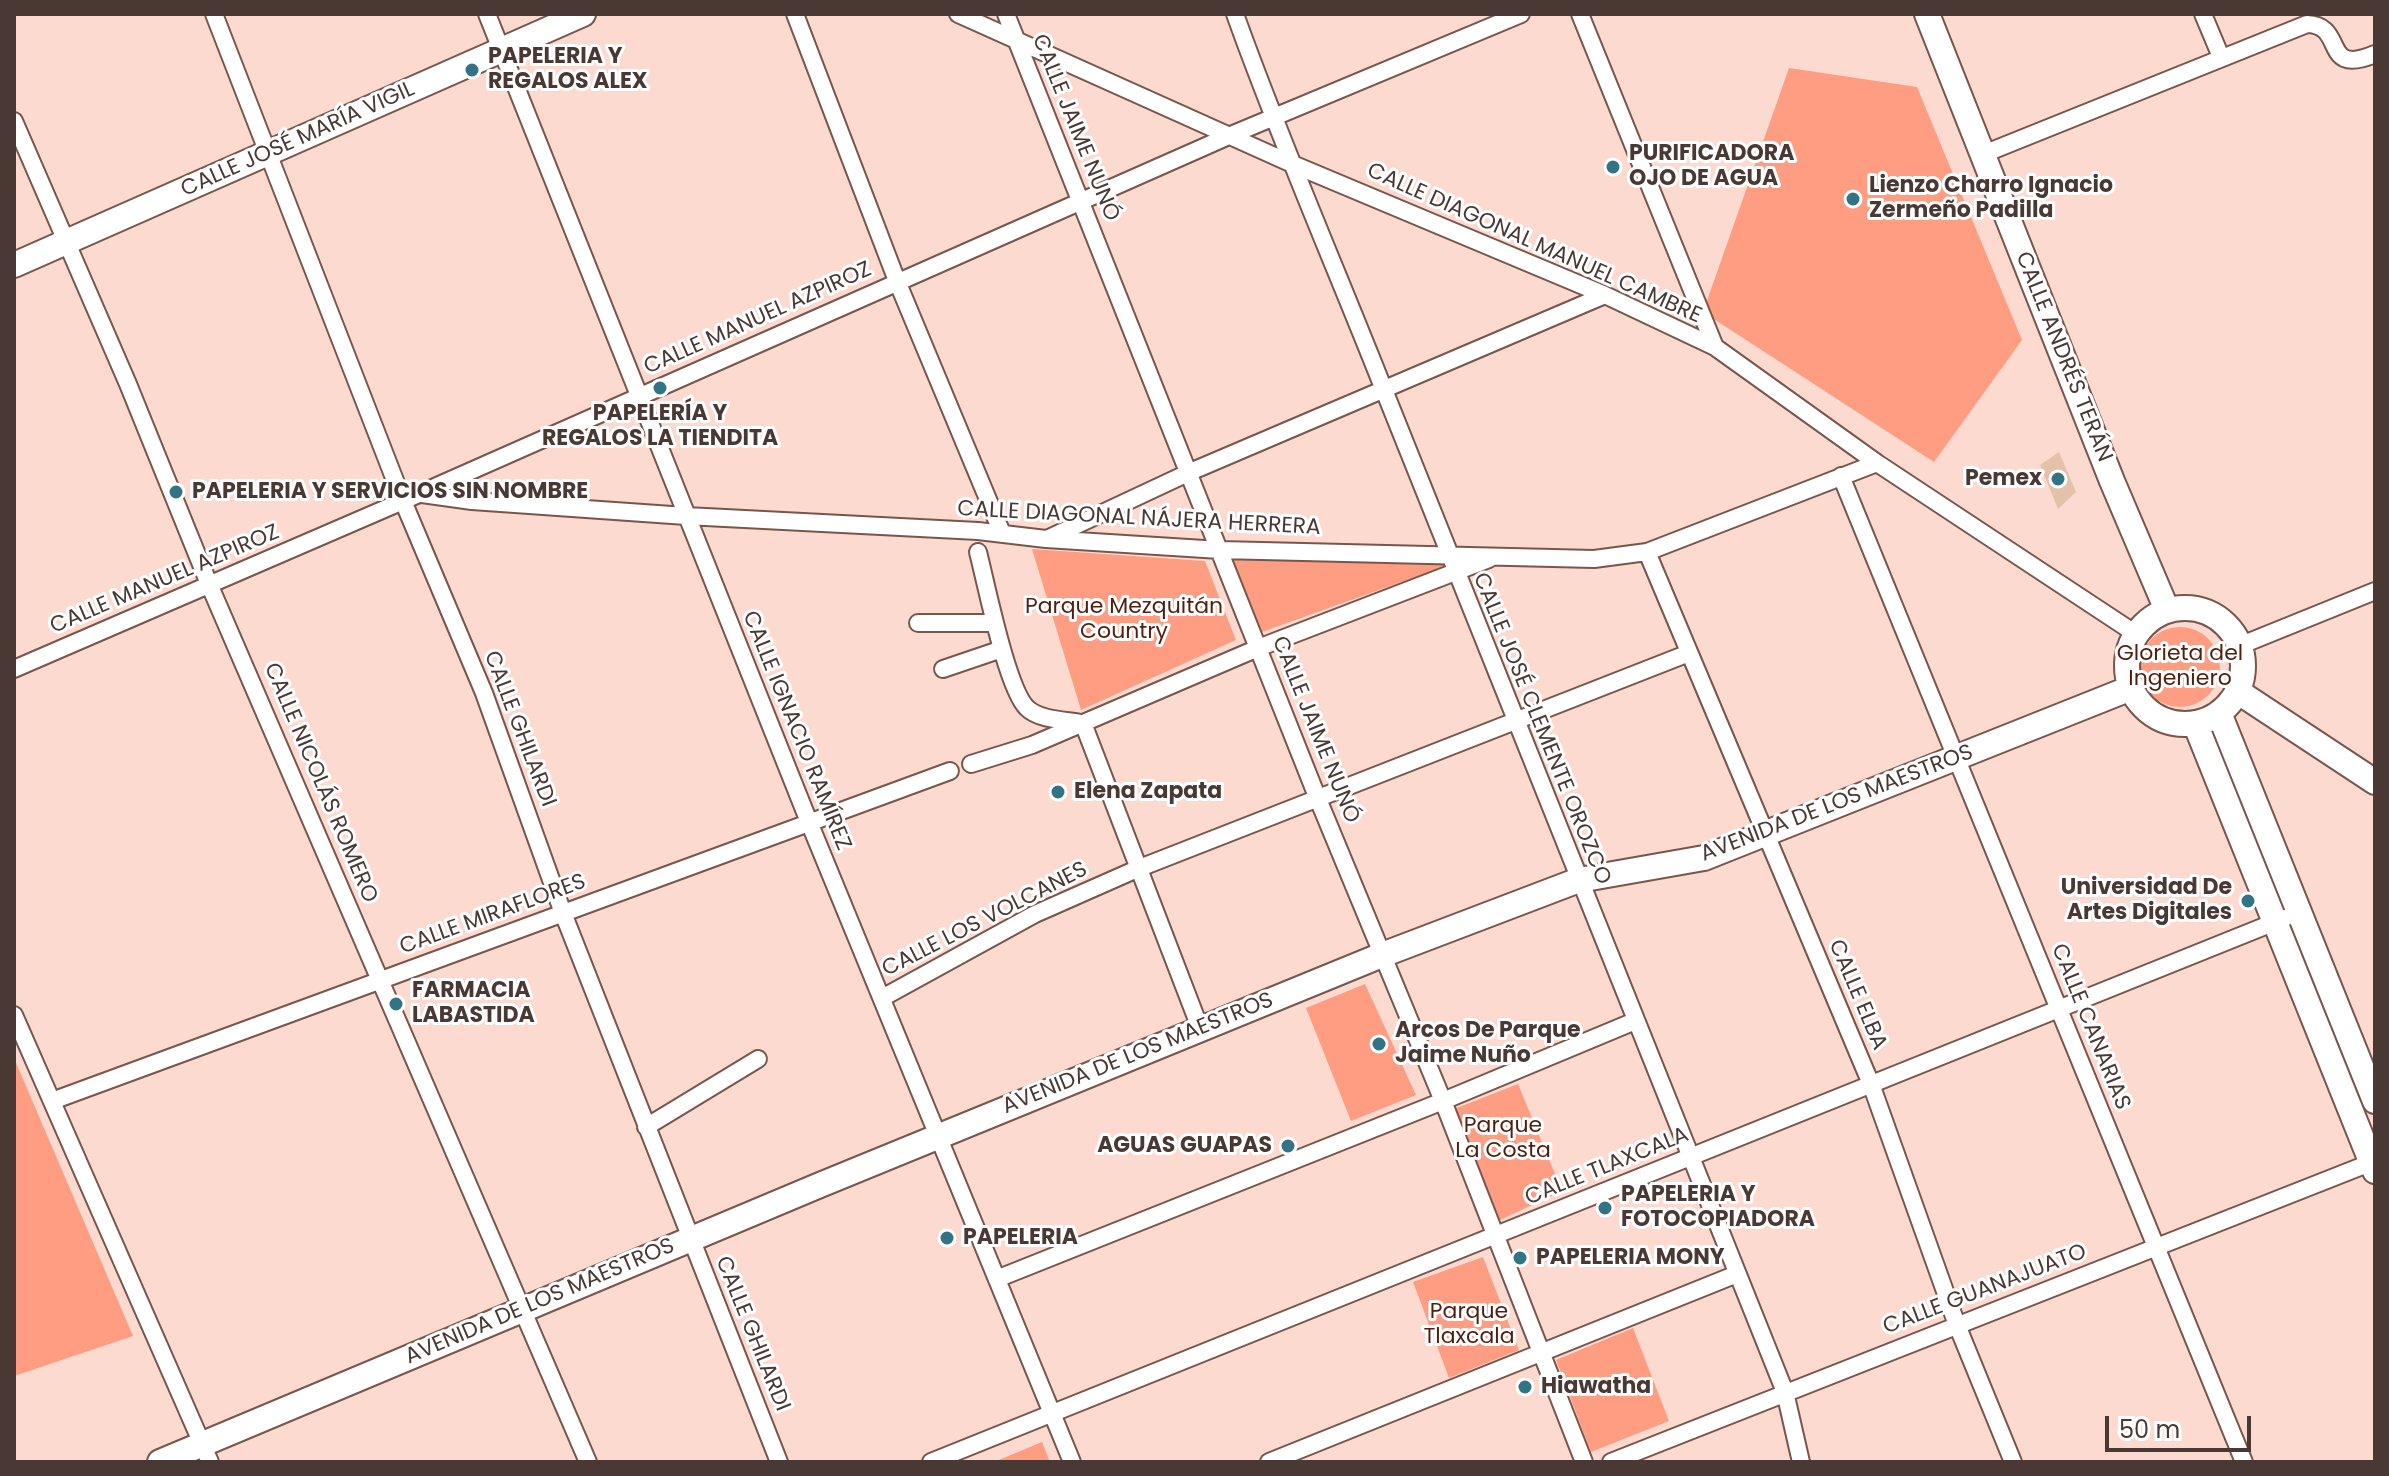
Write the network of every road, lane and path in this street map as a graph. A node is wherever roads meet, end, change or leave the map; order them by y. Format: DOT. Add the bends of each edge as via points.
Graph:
graph roads {
  1 [pos="214,14"];
  2 [pos="487,14"];
  3 [pos="583,14"];
  4 [pos="795,14"];
  5 [pos="958,14"];
  6 [pos="1006,14"];
  7 [pos="1235,14"];
  8 [pos="1521,14"];
  9 [pos="1580,14"];
  10 [pos="1927,14"];
  11 [pos="2203,14"];
  12 [pos="1016,38"];
  13 [pos="502,50"];
  14 [pos="2375,54"];
  15 [pos="2221,57"];
  16 [pos="1272,118"];
  17 [pos="14,121"];
  18 [pos="1231,135"];
  19 [pos="267,154"];
  20 [pos="1981,155"];
  21 [pos="1290,163"];
  22 [pos="1081,201"];
  23 [pos="66,242"];
  24 [pos="14,265"];
  25 [pos="897,281"];
  26 [pos="1605,295"];
  27 [pos="1715,347"];
  28 [pos="1384,390"];
  29 [pos="637,396"];
  30 [pos="1877,463"];
  31 [pos="1190,472"];
  32 [pos="1841,476"];
  33 [pos="420,494"];
  34 [pos="403,501"];
  35 [pos="686,516"];
  36 [pos="1002,533"];
  37 [pos="1046,539"];
  38 [pos="1220,550"];
  39 [pos="978,552"];
  40 [pos="1647,552"];
  41 [pos="1448,554"];
  42 [pos="1494,557"];
  43 [pos="1454,572"];
  44 [pos="209,584"];
  45 [pos="2375,591"];
  46 [pos="2167,610"];
  47 [pos="918,623"];
  48 [pos="995,623"];
  49 [pos="2136,634"];
  50 [pos="2239,646"];
  51 [pos="1258,648"];
  52 [pos="1002,649"];
  53 [pos="1689,653"];
  54 [pos="14,669"];
  55 [pos="943,669"];
  56 [pos="2131,688"];
  57 [pos="2237,691"];
  58 [pos="2219,713"];
  59 [pos="1083,723"];
  60 [pos="1514,723"];
  61 [pos="2195,723"];
  62 [pos="1956,758"];
  63 [pos="971,764"];
  64 [pos="950,771"];
  65 [pos="2375,782"];
  66 [pos="1318,799"];
  67 [pos="809,822"];
  68 [pos="1764,835"];
  69 [pos="1137,869"];
  70 [pos="1579,880"];
  71 [pos="2299,912"];
  72 [pos="563,913"];
  73 [pos="2275,922"];
  74 [pos="1382,955"];
  75 [pos="381,981"];
  76 [pos="882,998"];
  77 [pos="2059,1009"];
  78 [pos="14,1015"];
  79 [pos="1635,1021"];
  80 [pos="1200,1028"];
  81 [pos="758,1059"];
  82 [pos="1871,1084"];
  83 [pos="52,1101"];
  84 [pos="1443,1101"];
  85 [pos="2375,1101"];
  86 [pos="646,1127"];
  87 [pos="940,1135"];
  88 [pos="1690,1157"];
  89 [pos="2374,1165"];
  90 [pos="1496,1237"];
  91 [pos="691,1238"];
  92 [pos="2156,1247"];
  93 [pos="1737,1274"];
  94 [pos="999,1278"];
  95 [pos="523,1309"];
  96 [pos="1957,1325"];
  97 [pos="1542,1354"];
  98 [pos="1785,1392"];
  99 [pos="1053,1413"];
  100 [pos="206,1453"];
  101 [pos="160,1462"];
  102 [pos="588,1462"];
  103 [pos="779,1462"];
  104 [pos="931,1462"];
  105 [pos="1072,1462"];
  106 [pos="1269,1462"];
  107 [pos="1584,1462"];
  108 [pos="1611,1462"];
  109 [pos="1801,1462"];
  110 [pos="2013,1462"];
  111 [pos="2244,1462"];
  1 -- 19 [label="street, CALLE GHILARDI"];
  2 -- 13 [label="street, CALLE IGNACIO RAMÍREZ"];
  3 -- 13 [label="street, CALLE JOSÉ MARÍA VIGIL"];
  4 -- 25 [label="street"];
  5 -- 12 [label="street, CALLE DIAGONAL MANUEL CAMBRE"];
  6 -- 12 [label="street, CALLE JAIME NUNÓ"];
  7 -- 16 [label="street, CALLE JOSÉ CLEMENTE OROZCO"];
  8 -- 16 [label="street, CALLE MANUEL AZPIROZ"];
  9 -- 27 [label="street"];
  10 -- 20 [label="street, CALLE ANDRÉS TERÁN"];
  11 -- 15 [label="street"];
  12 -- 18 [label="street, CALLE DIAGONAL MANUEL CAMBRE"];
  12 -- 22 [label="street, CALLE JAIME NUNÓ"];
  13 -- 19 [label="street, CALLE JOSÉ MARÍA VIGIL"];
  13 -- 29 [label="street, CALLE IGNACIO RAMÍREZ"];
  14 -- 15 [label="street" via="2347,61 2325,29 2307,24"];
  15 -- 20 [label="street"];
  16 -- 18 [label="street, CALLE MANUEL AZPIROZ"];
  16 -- 21 [label="street, CALLE JOSÉ CLEMENTE OROZCO"];
  17 -- 23 [label="street, CALLE NICOLÁS ROMERO"];
  18 -- 21 [label="street, CALLE DIAGONAL MANUEL CAMBRE"];
  18 -- 22 [label="street, CALLE MANUEL AZPIROZ"];
  19 -- 23 [label="street, CALLE JOSÉ MARÍA VIGIL"];
  19 -- 34 [label="street, CALLE GHILARDI"];
  20 -- 46 [label="street, CALLE ANDRÉS TERÁN"];
  21 -- 26 [label="street, CALLE DIAGONAL MANUEL CAMBRE"];
  21 -- 28 [label="street, CALLE JOSÉ CLEMENTE OROZCO"];
  22 -- 25 [label="street, CALLE MANUEL AZPIROZ"];
  22 -- 31 [label="street, CALLE JAIME NUNÓ"];
  23 -- 24 [label="street, CALLE JOSÉ MARÍA VIGIL"];
  23 -- 44 [label="street, CALLE NICOLÁS ROMERO"];
  25 -- 29 [label="street, CALLE MANUEL AZPIROZ"];
  25 -- 36 [label="street"];
  26 -- 27 [label="street, CALLE DIAGONAL MANUEL CAMBRE"];
  26 -- 28 [label="street"];
  27 -- 30 [label="street, CALLE DIAGONAL MANUEL CAMBRE"];
  28 -- 31 [label="street"];
  28 -- 41 [label="street, CALLE JOSÉ CLEMENTE OROZCO"];
  29 -- 33 [label="street, CALLE MANUEL AZPIROZ"];
  29 -- 35 [label="street, CALLE IGNACIO RAMÍREZ"];
  30 -- 32 [label="street, CALLE DIAGONAL NÁJERA HERRERA"];
  30 -- 49 [label="street, CALLE DIAGONAL MANUEL CAMBRE"];
  31 -- 37 [label="street"];
  31 -- 38 [label="street, CALLE JAIME NUNÓ"];
  32 -- 40 [label="street, CALLE DIAGONAL NÁJERA HERRERA"];
  32 -- 62 [label="street, CALLE CANARIAS"];
  33 -- 34 [label="street, CALLE MANUEL AZPIROZ"];
  33 -- 35 [label="street, CALLE DIAGONAL NÁJERA HERRERA"];
  34 -- 44 [label="street, CALLE MANUEL AZPIROZ"];
  34 -- 72 [label="street, CALLE GHILARDI" via="484,693"];
  35 -- 36 [label="street, CALLE DIAGONAL NÁJERA HERRERA"];
  35 -- 67 [label="street, CALLE IGNACIO RAMÍREZ"];
  36 -- 37 [label="street, CALLE DIAGONAL NÁJERA HERRERA"];
  37 -- 38 [label="street, CALLE DIAGONAL NÁJERA HERRERA"];
  38 -- 41 [label="street, CALLE DIAGONAL NÁJERA HERRERA"];
  38 -- 51 [label="street, CALLE JAIME NUNÓ"];
  39 -- 48 [label="street"];
  40 -- 42 [label="street, CALLE DIAGONAL NÁJERA HERRERA" via="1594,559"];
  40 -- 53 [label="street, CALLE ELBA"];
  41 -- 42 [label="street, CALLE DIAGONAL NÁJERA HERRERA"];
  41 -- 43 [label="street, CALLE JOSÉ CLEMENTE OROZCO"];
  42 -- 43 [label="street"];
  43 -- 51 [label="street"];
  43 -- 60 [label="street, CALLE JOSÉ CLEMENTE OROZCO"];
  44 -- 54 [label="street, CALLE MANUEL AZPIROZ"];
  44 -- 75 [label="street, CALLE NICOLÁS ROMERO"];
  45 -- 50 [label="street"];
  46 -- 49 [label="street"];
  46 -- 50 [label="street" via="2212,614 2225,623"];
  47 -- 48 [label="street"];
  48 -- 52 [label="street"];
  49 -- 56 [label="street" via="2127,660"];
  50 -- 57 [label="street" via="2243,670"];
  51 -- 59 [label="street"];
  51 -- 66 [label="street, CALLE JAIME NUNÓ"];
  52 -- 55 [label="street"];
  52 -- 59 [label="street" via="1027,709"];
  53 -- 60 [label="street, CALLE LOS VOLCANES"];
  53 -- 68 [label="street, CALLE ELBA"];
  56 -- 61 [label="street" via="2156,717"];
  56 -- 62 [label="street, AVENIDA DE LOS MAESTROS"];
  57 -- 58 [label="street"];
  57 -- 65 [label="street"];
  58 -- 61 [label="street"];
  58 -- 71 [label="street"];
  59 -- 63 [label="street"];
  59 -- 69 [label="street"];
  60 -- 66 [label="street, CALLE LOS VOLCANES"];
  60 -- 70 [label="street, CALLE JOSÉ CLEMENTE OROZCO"];
  61 -- 73 [label="street"];
  62 -- 68 [label="street, AVENIDA DE LOS MAESTROS"];
  62 -- 77 [label="street, CALLE CANARIAS"];
  64 -- 67 [label="street, CALLE MIRAFLORES"];
  66 -- 69 [label="street, CALLE LOS VOLCANES"];
  66 -- 74 [label="street, CALLE JAIME NUNÓ"];
  67 -- 72 [label="street, CALLE MIRAFLORES"];
  67 -- 76 [label="street, CALLE IGNACIO RAMÍREZ"];
  68 -- 70 [label="street, AVENIDA DE LOS MAESTROS" via="1704,858"];
  68 -- 82 [label="street, CALLE ELBA"];
  69 -- 76 [label="street, CALLE LOS VOLCANES" via="1035,914"];
  69 -- 80 [label="street"];
  70 -- 74 [label="street, AVENIDA DE LOS MAESTROS"];
  70 -- 79 [label="street, CALLE JOSÉ CLEMENTE OROZCO"];
  71 -- 73 [label="street, CALLE TLAXCALA"];
  71 -- 85 [label="street"];
  72 -- 75 [label="street, CALLE MIRAFLORES"];
  72 -- 86 [label="street, CALLE GHILARDI"];
  73 -- 77 [label="street, CALLE TLAXCALA"];
  73 -- 89 [label="street"];
  74 -- 80 [label="street, AVENIDA DE LOS MAESTROS"];
  74 -- 84 [label="street, CALLE JAIME NUNÓ"];
  75 -- 83 [label="street, CALLE MIRAFLORES"];
  75 -- 95 [label="street, CALLE NICOLÁS ROMERO"];
  76 -- 87 [label="street, CALLE IGNACIO RAMÍREZ"];
  77 -- 82 [label="street, CALLE TLAXCALA"];
  77 -- 92 [label="street, CALLE CANARIAS"];
  78 -- 83 [label="street"];
  79 -- 84 [label="street"];
  79 -- 88 [label="street, CALLE JOSÉ CLEMENTE OROZCO"];
  80 -- 87 [label="street, AVENIDA DE LOS MAESTROS"];
  81 -- 86 [label="street"];
  82 -- 88 [label="street, CALLE TLAXCALA"];
  82 -- 96 [label="street, CALLE ELBA"];
  83 -- 100 [label="street"];
  84 -- 90 [label="street, CALLE JAIME NUNÓ"];
  84 -- 94 [label="street"];
  86 -- 91 [label="street, CALLE GHILARDI"];
  87 -- 91 [label="street, AVENIDA DE LOS MAESTROS"];
  87 -- 94 [label="street, CALLE IGNACIO RAMÍREZ"];
  88 -- 90 [label="street, CALLE TLAXCALA"];
  88 -- 93 [label="street, CALLE JOSÉ CLEMENTE OROZCO"];
  89 -- 92 [label="street, CALLE GUANAJUATO"];
  90 -- 97 [label="street, CALLE JAIME NUNÓ"];
  90 -- 99 [label="street, CALLE TLAXCALA"];
  91 -- 95 [label="street, AVENIDA DE LOS MAESTROS"];
  91 -- 103 [label="street, CALLE GHILARDI"];
  92 -- 96 [label="street, CALLE GUANAJUATO"];
  92 -- 111 [label="street, CALLE CANARIAS"];
  93 -- 97 [label="street"];
  93 -- 98 [label="street, CALLE JOSÉ CLEMENTE OROZCO"];
  94 -- 99 [label="street, CALLE IGNACIO RAMÍREZ"];
  95 -- 100 [label="street, AVENIDA DE LOS MAESTROS"];
  95 -- 102 [label="street, CALLE NICOLÁS ROMERO"];
  96 -- 98 [label="street, CALLE GUANAJUATO"];
  96 -- 110 [label="street, CALLE ELBA"];
  97 -- 106 [label="street"];
  97 -- 107 [label="street, CALLE JAIME NUNÓ"];
  98 -- 108 [label="street, CALLE GUANAJUATO"];
  98 -- 109 [label="street, CALLE JOSÉ CLEMENTE OROZCO"];
  99 -- 104 [label="street, CALLE TLAXCALA"];
  99 -- 105 [label="street, CALLE IGNACIO RAMÍREZ"];
  100 -- 101 [label="street, AVENIDA DE LOS MAESTROS"];
}
